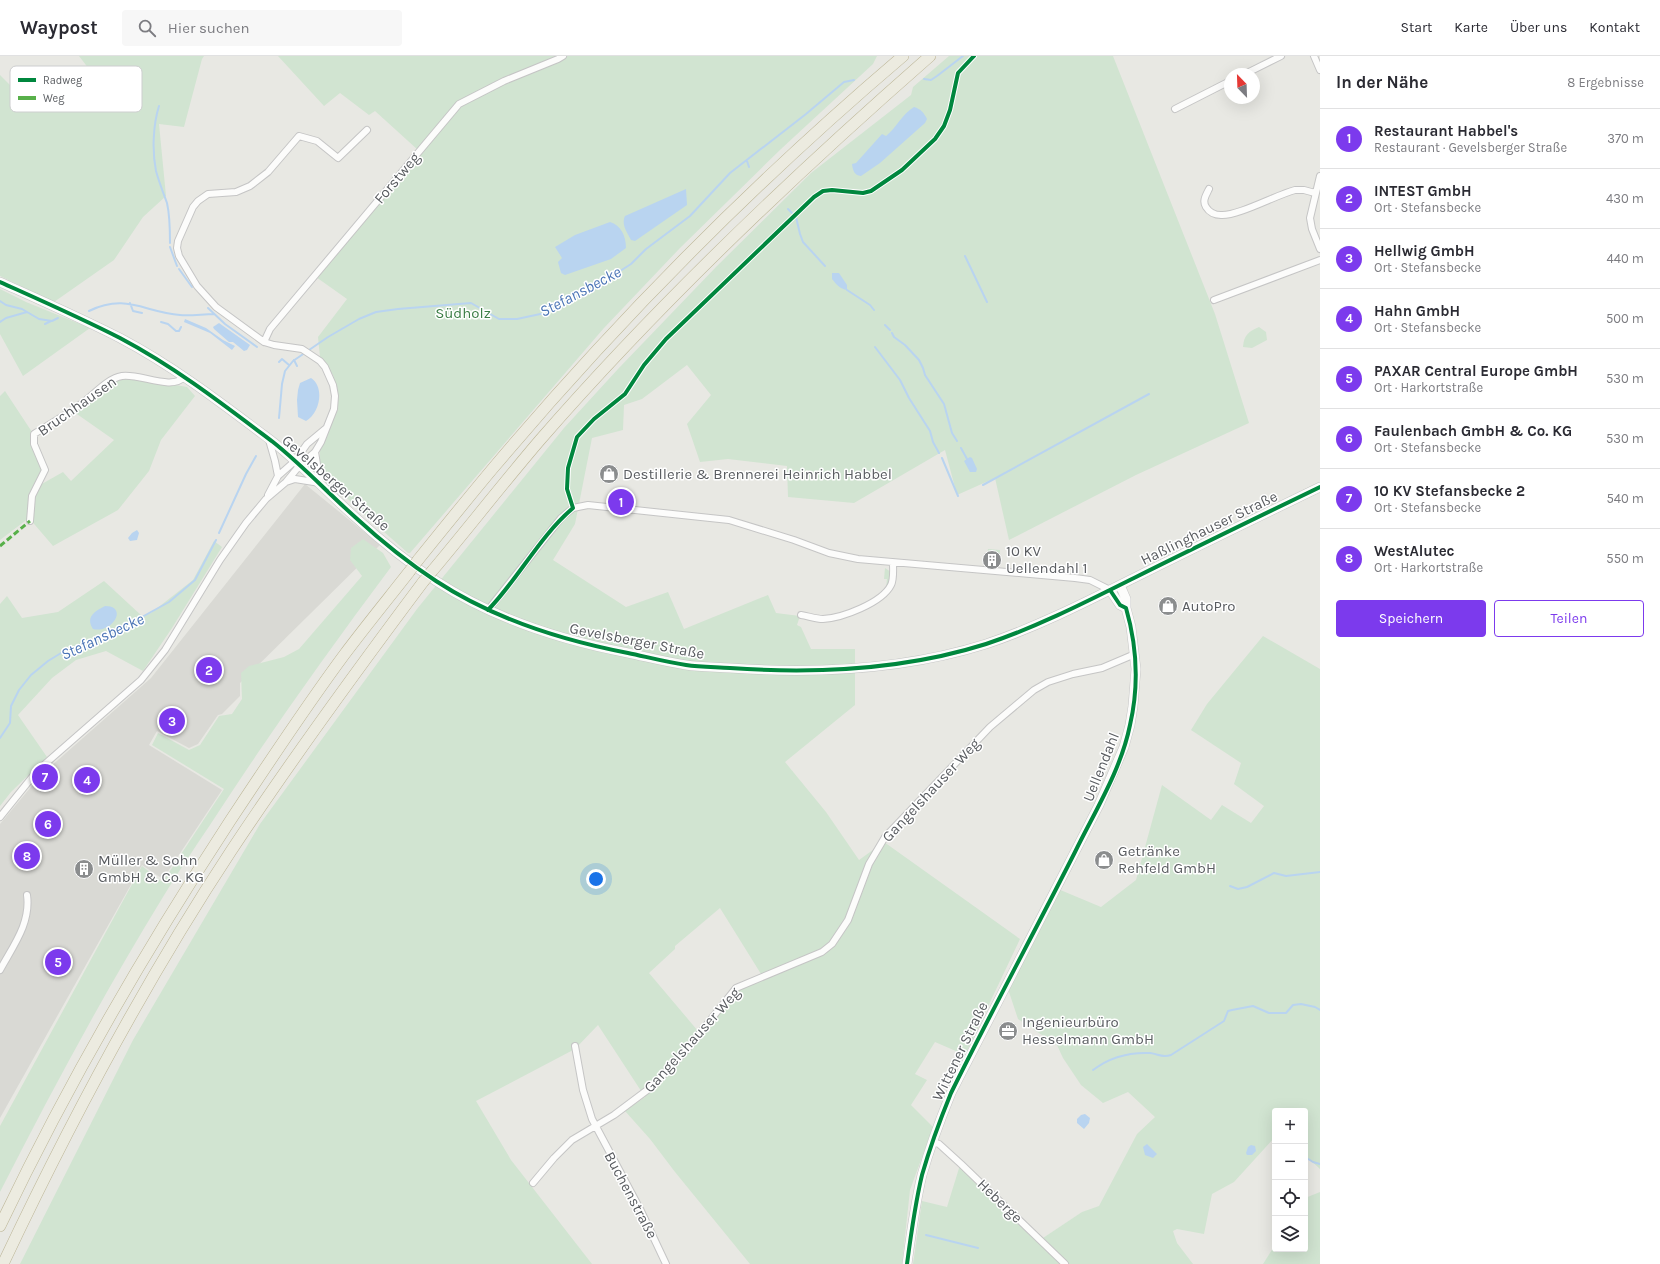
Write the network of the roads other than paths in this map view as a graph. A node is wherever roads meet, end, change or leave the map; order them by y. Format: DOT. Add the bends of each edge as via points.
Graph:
graph roads {
  1 [pos="563,56"];
  2 [pos="902,56"];
  3 [pos="930,56"];
  4 [pos="1281,56"];
  5 [pos="1316,57"];
  6 [pos="1257,68"];
  7 [pos="1320,70"];
  8 [pos="1224,84"];
  9 [pos="1175,109"];
  10 [pos="367,130"];
  11 [pos="1320,176"];
  12 [pos="1209,189"];
  13 [pos="1316,193"];
  14 [pos="1320,249"];
  15 [pos="1320,260"];
  16 [pos="0,282"];
  17 [pos="1214,300"];
  18 [pos="264,342"];
  19 [pos="184,378"];
  20 [pos="326,428"];
  21 [pos="269,440"];
  22 [pos="315,452"];
  23 [pos="298,463"];
  24 [pos="278,476"];
  25 [pos="286,482"];
  26 [pos="320,483"];
  27 [pos="1320,487"];
  28 [pos="266,500"];
  29 [pos="30,521"];
  30 [pos="893,563"];
  31 [pos="1120,585"];
  32 [pos="1110,590"];
  33 [pos="1126,608"];
  34 [pos="488,610"];
  35 [pos="801,615"];
  36 [pos="1135,654"];
  37 [pos="0,817"];
  38 [pos="27,895"];
  39 [pos="1026,946"];
  40 [pos="0,970"];
  41 [pos="575,1046"];
  42 [pos="596,1126"];
  43 [pos="932,1142"];
  44 [pos="533,1183"];
  45 [pos="0,1226"];
  46 [pos="2,1264"];
  47 [pos="666,1264"];
  48 [pos="908,1264"];
  49 [pos="1065,1264"];
  1 -- 18 [label="street, Forstweg" via="504,81 460,104 270,329"];
  2 -- 45 [label="highway, bridge" via="738,206 643,302 533,422 418,560 344,656 291,731 176,905 76,1077"];
  3 -- 46 [label="highway, bridge" via="828,146 655,315 541,439 423,582 312,732 230,852 159,968 76,1116"];
  4 -- 6 [label="street"];
  5 -- 7 [label="street"];
  8 -- 9 [label="street"];
  10 -- 18 [label="street" via="338,158 318,141 299,136 268,172 250,186 236,192 208,194 194,207 178,241 179,256 197,286 216,307"];
  11 -- 13 [label="street"];
  12 -- 13 [label="street" via="1205,198 1206,208 1222,216 1295,190"];
  13 -- 14 [label="street" via="1310,218"];
  15 -- 17 [label="street"];
  16 -- 19 [label="main road, Gevelsberger Straße" via="123,339"];
  18 -- 20 [label="street" via="302,349 325,367 333,385 334,409"];
  19 -- 21 [label="main road, Gevelsberger Straße" via="226,406"];
  19 -- 29 [label="street, Bruchhausen" via="182,381 171,383 136,376 112,379 81,404 34,434 34,444 45,470 32,496"];
  20 -- 22 [label="street"];
  20 -- 23 [label="street" via="307,444"];
  21 -- 23 [label="main road, Gevelsberger Straße"];
  21 -- 24 [label="street"];
  22 -- 23 [label="street"];
  22 -- 26 [label="street"];
  23 -- 24 [label="street"];
  23 -- 25 [label="street"];
  23 -- 26 [label="main road, Gevelsberger Straße"];
  24 -- 28 [label="street"];
  25 -- 26 [label="street" via="295,479"];
  25 -- 28 [label="street"];
  26 -- 34 [label="main road, Gevelsberger Straße" via="408,561 436,581"];
  27 -- 31 [label="main road, Haßlinghauser Straße"];
  28 -- 37 [label="street" via="228,548 165,650 141,680 37,771"];
  30 -- 32 [label="street" via="1075,578 1090,580"];
  30 -- 34 [label="street" via="829,553 730,520 584,505 573,508 561,518"];
  30 -- 35 [label="street" via="892,584 884,594 871,603 846,615 832,618 821,619"];
  31 -- 32 [label="main road, Haßlinghauser Straße"];
  31 -- 33 [label="main road, Uellendahl" via="1126,600"];
  32 -- 33 [label="main road" via="1120,605"];
  32 -- 34 [label="main road, Gevelsberger Straße" via="1018,632 979,646 898,663 825,671 765,671 686,665 562,639"];
  33 -- 36 [label="main road, Uellendahl"];
  36 -- 39 [label="main road, Uellendahl" via="1136,684 1124,747 1099,805"];
  36 -- 42 [label="street, Gangelshauser Weg" via="1102,668 1048,682 1034,690 990,727 885,837 870,864 848,920 832,944 822,952 736,988 688,1048 654,1085"];
  38 -- 40 [label="street" via="24,925"];
  39 -- 43 [label="main road, Wittener Straße" via="951,1093"];
  41 -- 42 [label="street" via="583,1090"];
  42 -- 44 [label="street, Gangelshauser Weg" via="569,1143"];
  42 -- 47 [label="street, Buchenstraße"];
  43 -- 48 [label="main road, Wittener Straße" via="916,1202"];
  43 -- 49 [label="street, Heberge" via="939,1144 961,1164"];
}
